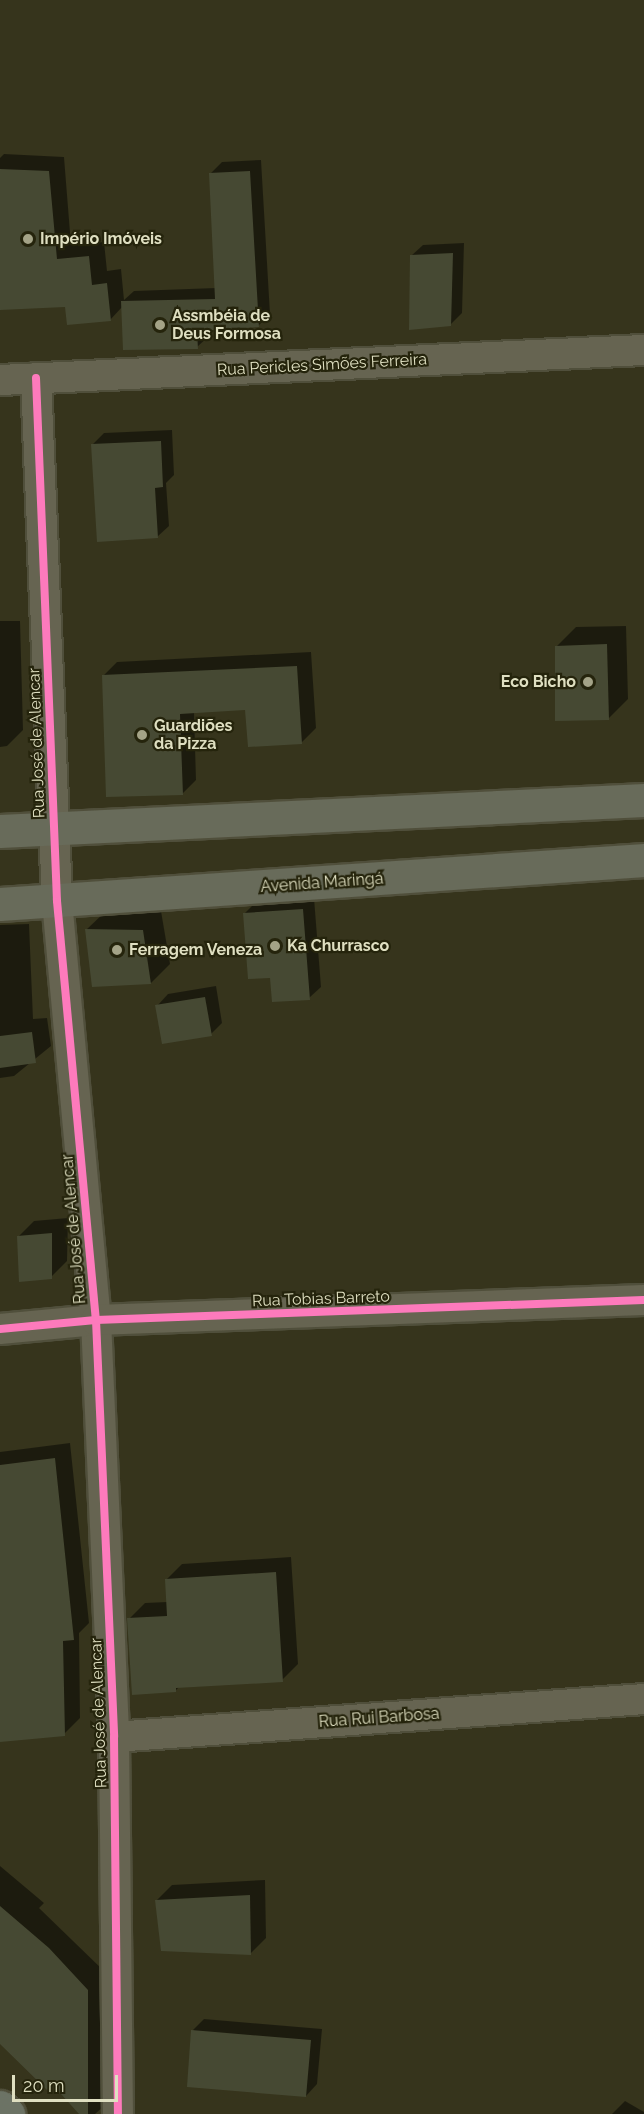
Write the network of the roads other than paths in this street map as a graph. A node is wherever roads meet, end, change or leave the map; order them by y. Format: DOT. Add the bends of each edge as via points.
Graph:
graph roads {
  1 [pos="644,350"];
  2 [pos="36,378"];
  3 [pos="0,380"];
  4 [pos="644,800"];
  5 [pos="54,828"];
  6 [pos="0,831"];
  7 [pos="644,860"];
  8 [pos="57,902"];
  9 [pos="0,904"];
  10 [pos="644,1300"];
  11 [pos="96,1320"];
  12 [pos="0,1329"];
  13 [pos="644,1699"];
  14 [pos="114,1737"];
  15 [pos="0,2107"];
  16 [pos="8,2114"];
  17 [pos="118,2114"];
  1 -- 2 [label="street, Rua Pericles Simões Ferreira"];
  2 -- 3 [label="street, Rua Pericles Simões Ferreira"];
  2 -- 5 [label="street, Rua José de Alencar"];
  4 -- 5 [label="main road"];
  5 -- 6 [label="main road"];
  5 -- 8 [label="street, Rua José de Alencar"];
  7 -- 8 [label="main road, Avenida Maringá"];
  8 -- 9 [label="main road, Avenida Maringá"];
  8 -- 11 [label="street, Rua José de Alencar"];
  10 -- 11 [label="street, Rua Tobias Barreto"];
  11 -- 12 [label="street, Rua Tobias Barreto"];
  11 -- 14 [label="street, Rua José de Alencar"];
  13 -- 14 [label="street, Rua Rui Barbosa"];
  14 -- 17 [label="street, Rua José de Alencar"];
  15 -- 16 [label="main road"];
}
